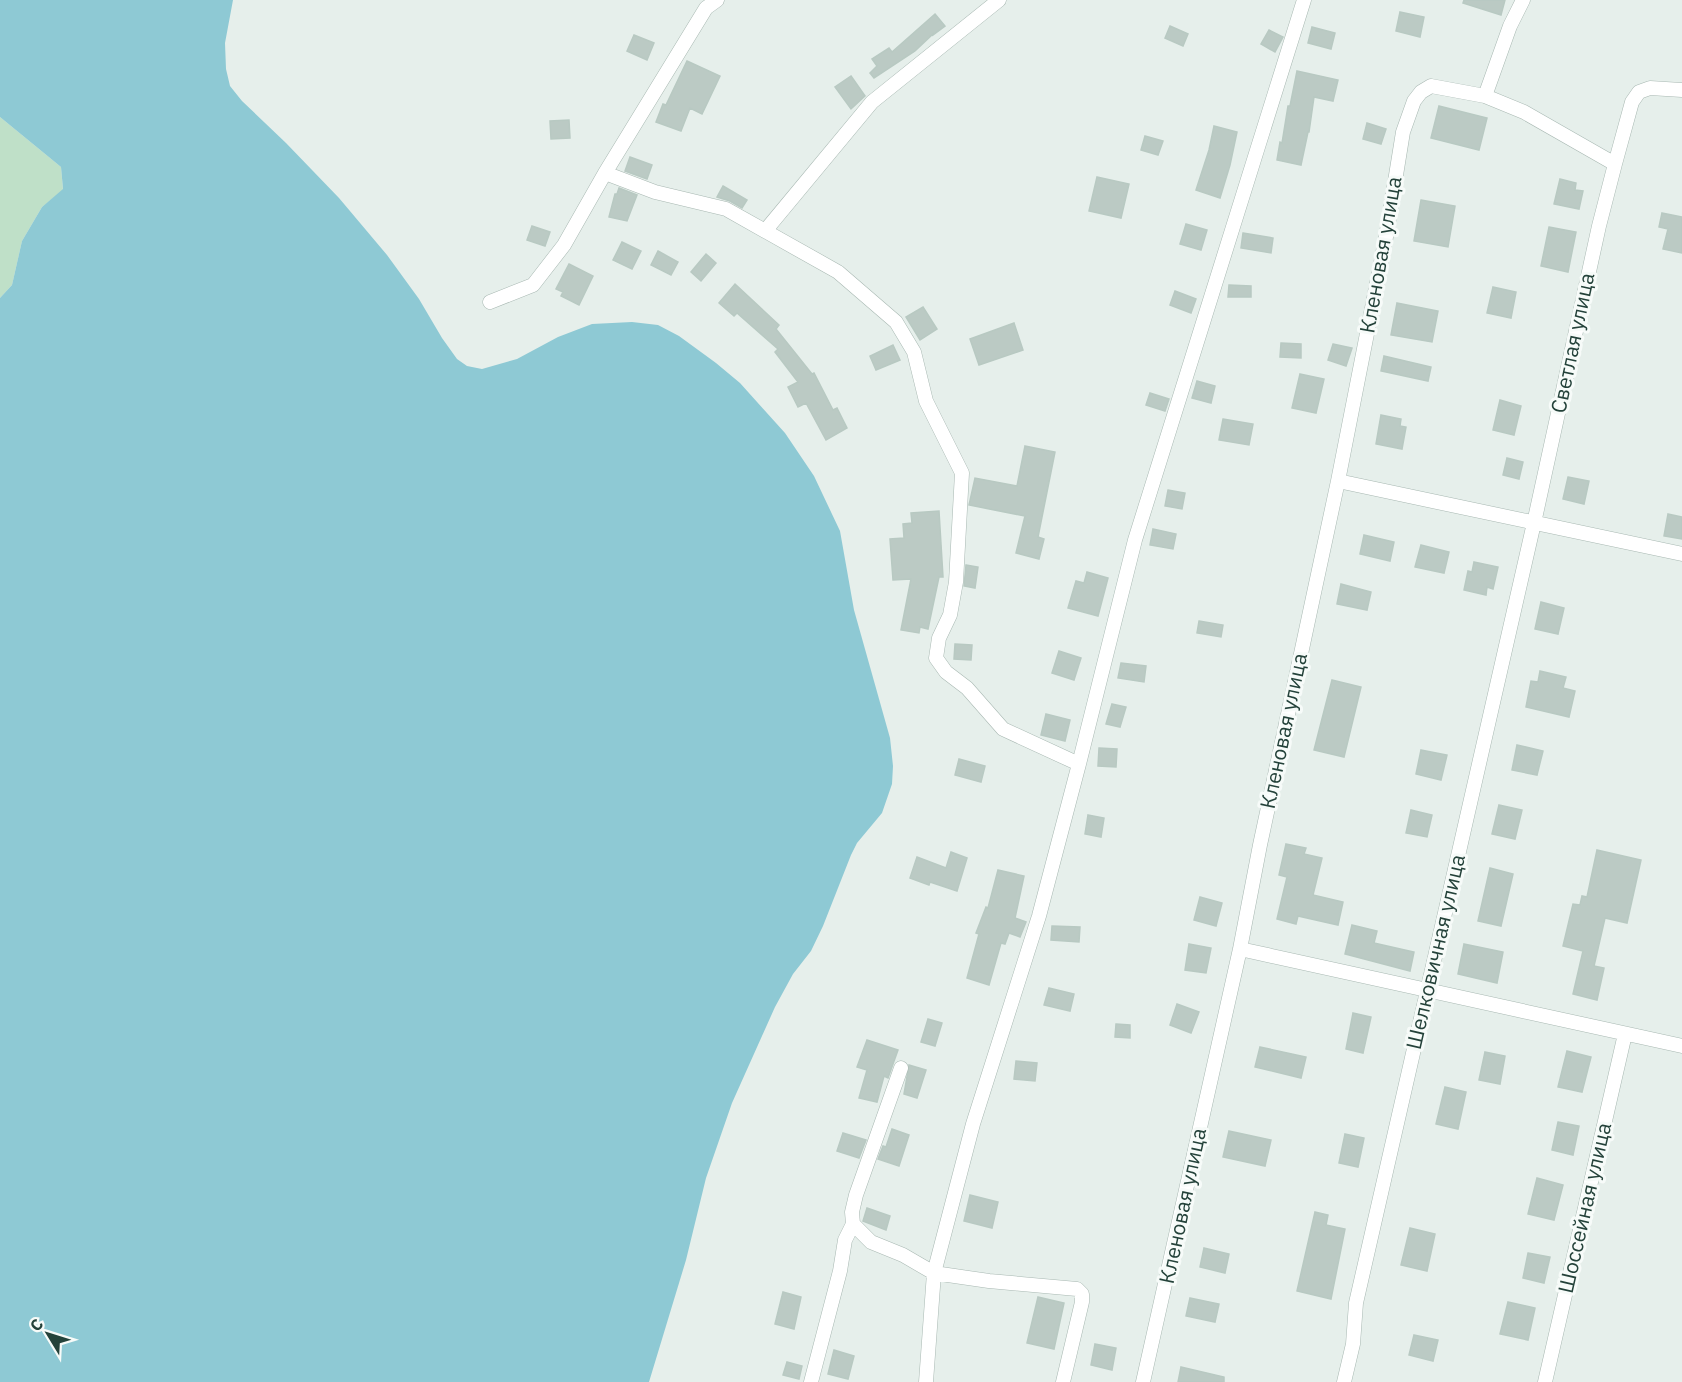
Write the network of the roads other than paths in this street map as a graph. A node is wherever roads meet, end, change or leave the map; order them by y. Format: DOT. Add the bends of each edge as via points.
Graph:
graph roads {
  1 [pos="717,0"];
  2 [pos="999,0"];
  3 [pos="1304,0"];
  4 [pos="1523,0"];
  5 [pos="1682,90"];
  6 [pos="1485,96"];
  7 [pos="1615,164"];
  8 [pos="605,173"];
  9 [pos="765,231"];
  10 [pos="490,302"];
  11 [pos="1338,481"];
  12 [pos="1534,523"];
  13 [pos="1682,554"];
  14 [pos="1079,764"];
  15 [pos="1240,949"];
  16 [pos="1427,990"];
  17 [pos="1625,1034"];
  18 [pos="1682,1046"];
  19 [pos="901,1068"];
  20 [pos="853,1224"];
  21 [pos="934,1273"];
  22 [pos="811,1382"];
  23 [pos="926,1382"];
  24 [pos="1063,1382"];
  25 [pos="1143,1382"];
  26 [pos="1344,1382"];
  27 [pos="1545,1382"];
  1 -- 8 [label="street" via="706,8"];
  2 -- 9 [label="street" via="872,102"];
  3 -- 14 [label="street" via="1135,540"];
  4 -- 6 [label="street"];
  5 -- 7 [label="street, Светлая улица" via="1650,88 1639,92 1632,102"];
  6 -- 7 [label="street" via="1532,116"];
  6 -- 11 [label="street, Кленовая улица" via="1431,86 1414,101 1403,132"];
  7 -- 12 [label="street, Светлая улица"];
  8 -- 9 [label="street" via="655,192 726,209"];
  8 -- 10 [label="street" via="564,245 533,285"];
  9 -- 14 [label="street" via="838,272 896,322 915,351 926,401 962,473 956,582 936,658 1003,729"];
  11 -- 12 [label="street"];
  11 -- 15 [label="street, Кленовая улица"];
  12 -- 13 [label="street"];
  12 -- 16 [label="street, Шелковичная улица"];
  14 -- 21 [label="street" via="1039,916 973,1124"];
  15 -- 16 [label="street"];
  15 -- 25 [label="street, Кленовая улица"];
  16 -- 17 [label="street"];
  16 -- 26 [label="street, Шелковичная улица" via="1356,1303 1353,1344"];
  17 -- 18 [label="street"];
  17 -- 27 [label="street, Шоссейная улица"];
  19 -- 20 [label="street" via="856,1194"];
  20 -- 21 [label="street" via="871,1242"];
  20 -- 22 [label="street" via="845,1240"];
  21 -- 23 [label="street"];
  21 -- 24 [label="street" via="1077,1289 1082,1302"];
}
